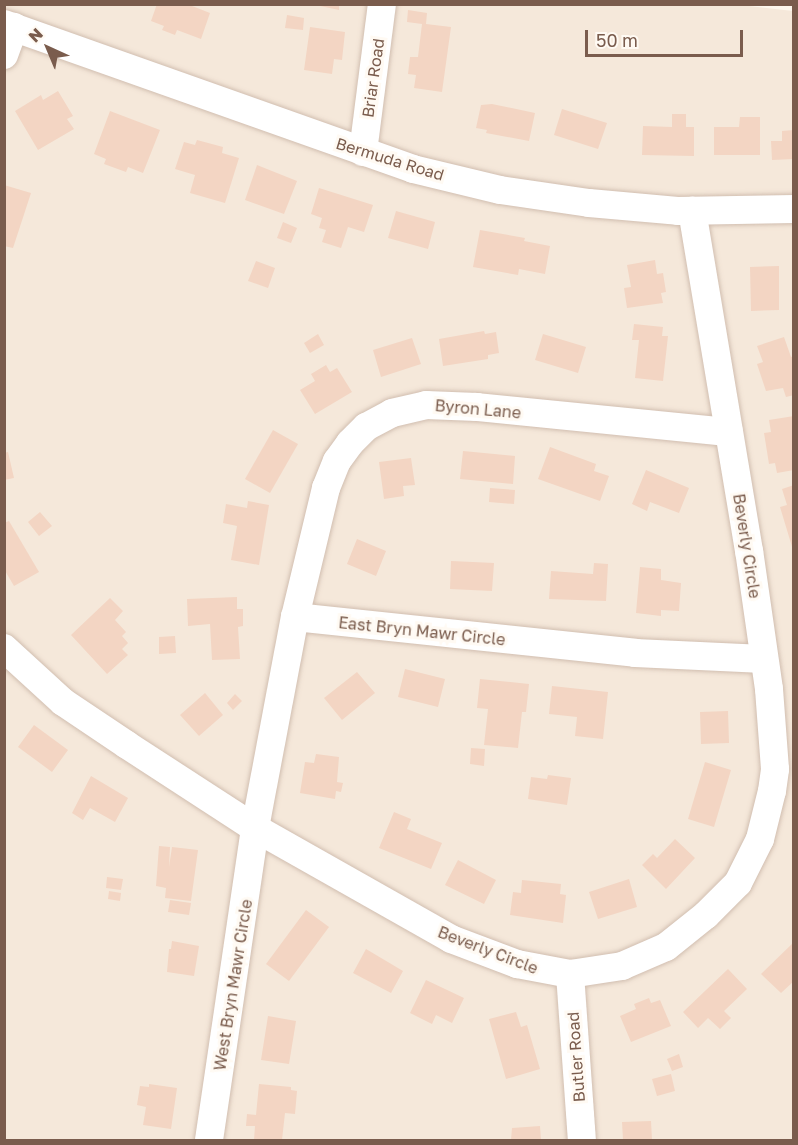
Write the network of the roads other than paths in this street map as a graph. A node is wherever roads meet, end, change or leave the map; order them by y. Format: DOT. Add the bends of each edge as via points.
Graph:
graph roads {
  1 [pos="382,4"];
  2 [pos="9,25"];
  3 [pos="4,56"];
  4 [pos="363,152"];
  5 [pos="794,209"];
  6 [pos="692,212"];
  7 [pos="729,432"];
  8 [pos="294,617"];
  9 [pos="4,648"];
  10 [pos="765,659"];
  11 [pos="255,828"];
  12 [pos="570,975"];
  13 [pos="209,1140"];
  14 [pos="582,1140"];
  1 -- 4 [label="street, Briar Road"];
  2 -- 3 [label="street"];
  2 -- 4 [label="street, Bermuda Road"];
  4 -- 6 [label="street, Bermuda Road" via="413,169 500,190"];
  5 -- 6 [label="street, Bermuda Road"];
  6 -- 7 [label="street, Beverly Circle"];
  7 -- 8 [label="street, Byron Lane" via="477,407 426,405 393,413 366,427 336,462 315,522"];
  7 -- 10 [label="street, Beverly Circle"];
  8 -- 10 [label="street, East Bryn Mawr Circle" via="625,652"];
  8 -- 11 [label="street"];
  9 -- 11 [label="street, Beverly Circle" via="63,702"];
  10 -- 12 [label="street, Beverly Circle" via="774,746 773,789 760,839 738,883 666,947 622,966"];
  11 -- 12 [label="street, Beverly Circle" via="451,939 517,964"];
  11 -- 13 [label="street, West Bryn Mawr Circle"];
  12 -- 14 [label="street, Butler Road"];
}
